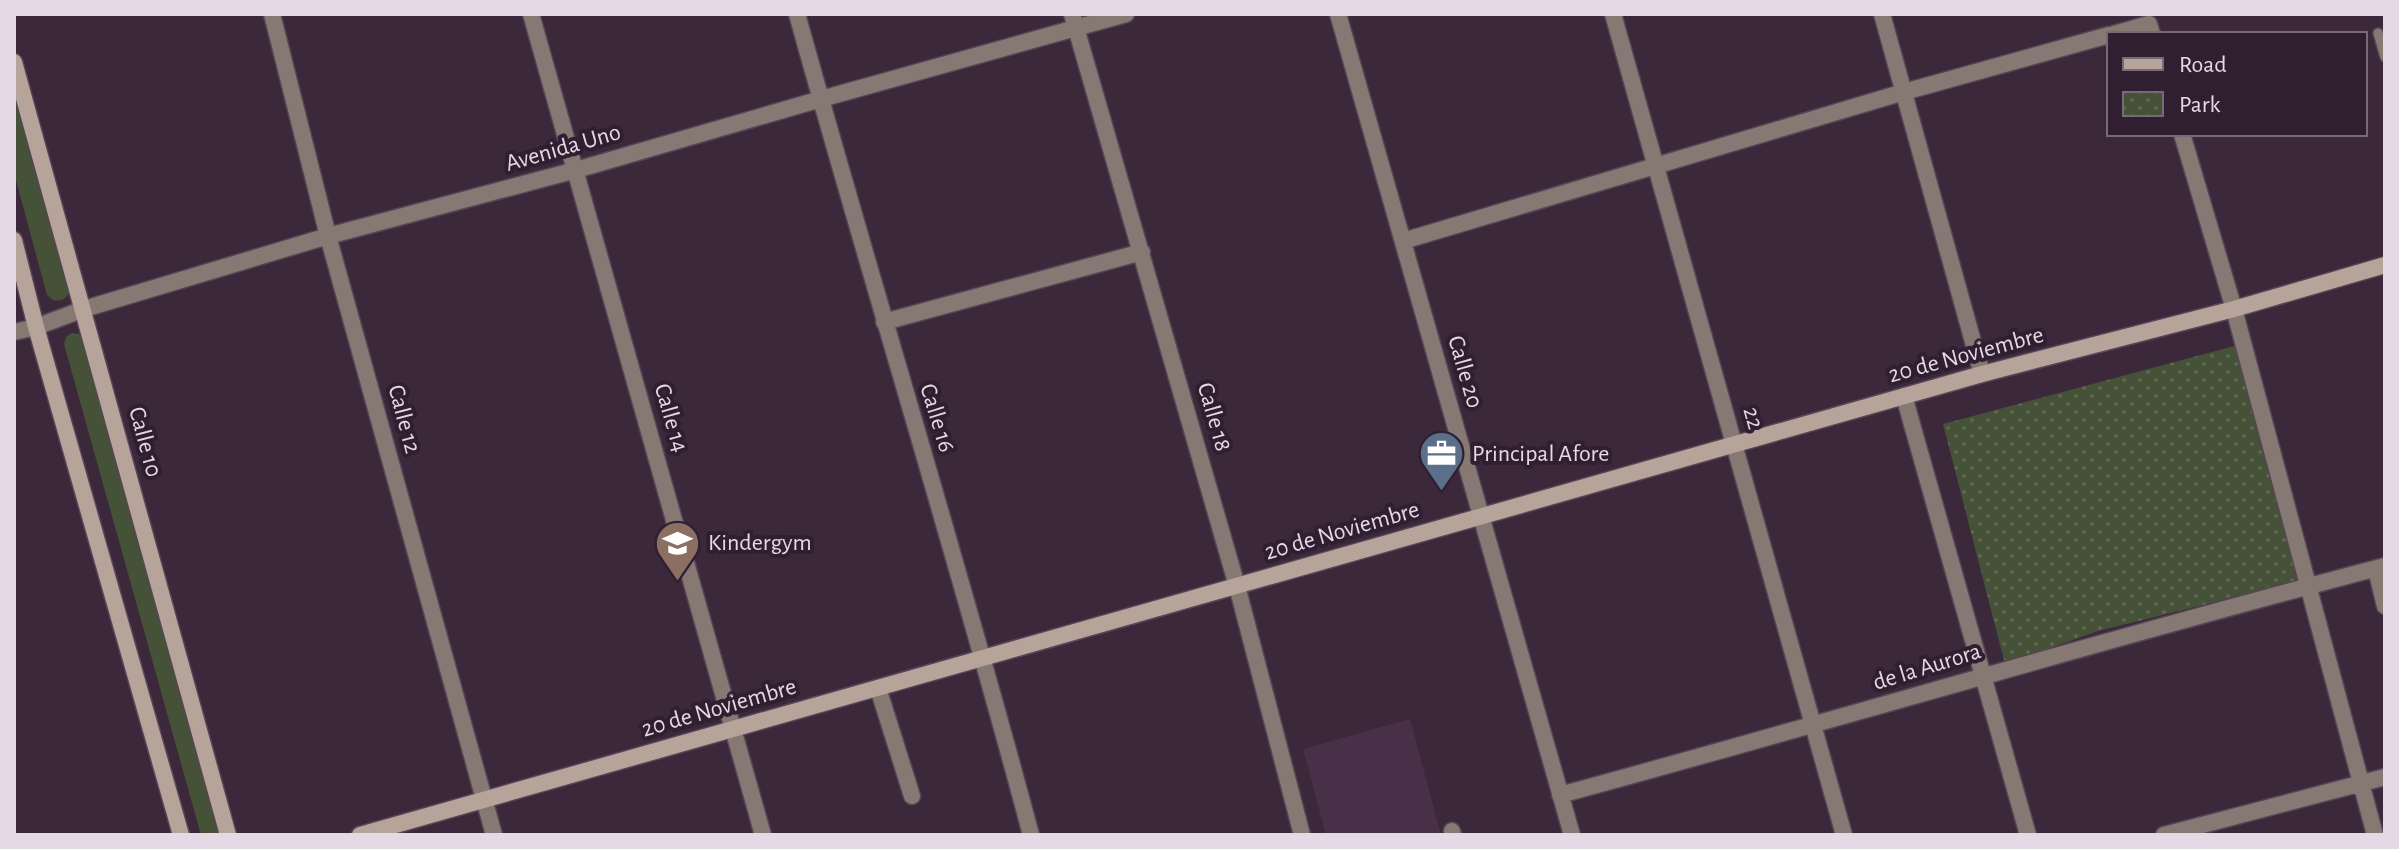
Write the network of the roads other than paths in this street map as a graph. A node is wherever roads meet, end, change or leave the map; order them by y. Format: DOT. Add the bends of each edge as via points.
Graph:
graph roads {
  1 [pos="272,14"];
  2 [pos="531,14"];
  3 [pos="797,14"];
  4 [pos="1126,14"];
  5 [pos="1338,14"];
  6 [pos="1613,14"];
  7 [pos="1882,14"];
  8 [pos="1074,21"];
  9 [pos="2378,33"];
  10 [pos="2107,36"];
  11 [pos="2385,57"];
  12 [pos="14,62"];
  13 [pos="1904,92"];
  14 [pos="821,99"];
  15 [pos="2183,136"];
  16 [pos="1656,164"];
  17 [pos="576,170"];
  18 [pos="328,236"];
  19 [pos="14,240"];
  20 [pos="1403,241"];
  21 [pos="1142,252"];
  22 [pos="2385,265"];
  23 [pos="84,309"];
  24 [pos="2234,309"];
  25 [pos="884,322"];
  26 [pos="36,327"];
  27 [pos="14,332"];
  28 [pos="1982,374"];
  29 [pos="1904,396"];
  30 [pos="1735,444"];
  31 [pos="1482,516"];
  32 [pos="2380,567"];
  33 [pos="1237,586"];
  34 [pos="2307,586"];
  35 [pos="2385,606"];
  36 [pos="984,658"];
  37 [pos="1982,676"];
  38 [pos="878,688"];
  39 [pos="1814,726"];
  40 [pos="735,729"];
  41 [pos="2385,777"];
  42 [pos="2361,783"];
  43 [pos="1560,795"];
  44 [pos="912,796"];
  45 [pos="484,800"];
  46 [pos="181,835"];
  47 [pos="228,835"];
  48 [pos="360,835"];
  49 [pos="494,835"];
  50 [pos="763,835"];
  51 [pos="1031,835"];
  52 [pos="1302,835"];
  53 [pos="1572,835"];
  54 [pos="1844,835"];
  55 [pos="2028,835"];
  56 [pos="2164,835"];
  57 [pos="2375,835"];
  1 -- 18 [label="street, Calle 12"];
  2 -- 17 [label="street, Calle 14"];
  3 -- 14 [label="street, Calle 16"];
  4 -- 8 [label="street, Avenida Uno"];
  5 -- 20 [label="street, Calle 20"];
  6 -- 16 [label="street, 22"];
  7 -- 13 [label="street"];
  8 -- 14 [label="street, Avenida Uno"];
  8 -- 21 [label="street, Calle 18"];
  9 -- 11 [label="lane"];
  10 -- 13 [label="street"];
  12 -- 23 [label="main road, Calle 10"];
  13 -- 16 [label="street"];
  13 -- 28 [label="street"];
  14 -- 17 [label="street, Avenida Uno"];
  14 -- 25 [label="street, Calle 16"];
  15 -- 24 [label="street"];
  16 -- 20 [label="street"];
  16 -- 30 [label="street, 22"];
  17 -- 18 [label="street, Avenida Uno"];
  17 -- 40 [label="street, Calle 14"];
  18 -- 23 [label="street, Avenida Uno"];
  18 -- 45 [label="street, Calle 12"];
  19 -- 26 [label="main road"];
  20 -- 31 [label="street, Calle 20"];
  21 -- 25 [label="street"];
  21 -- 33 [label="street, Calle 18"];
  22 -- 24 [label="main road, 20 de Noviembre"];
  23 -- 26 [label="street, Avenida Uno"];
  23 -- 47 [label="main road, Calle 10"];
  24 -- 28 [label="main road, 20 de Noviembre"];
  24 -- 34 [label="street"];
  25 -- 36 [label="street, Calle 16"];
  26 -- 27 [label="street, Avenida Uno"];
  26 -- 46 [label="main road"];
  28 -- 29 [label="main road, 20 de Noviembre"];
  29 -- 30 [label="main road, 20 de Noviembre"];
  29 -- 37 [label="street"];
  30 -- 31 [label="main road, 20 de Noviembre"];
  30 -- 39 [label="street, 22"];
  31 -- 33 [label="main road, 20 de Noviembre"];
  31 -- 43 [label="street, Calle 20"];
  32 -- 34 [label="street, de la Aurora"];
  32 -- 35 [label="street"];
  33 -- 36 [label="main road, 20 de Noviembre"];
  33 -- 52 [label="street, Calle 18"];
  34 -- 37 [label="street, de la Aurora"];
  34 -- 42 [label="street"];
  36 -- 38 [label="main road, 20 de Noviembre"];
  36 -- 51 [label="street, Calle 16"];
  37 -- 39 [label="street, de la Aurora"];
  37 -- 55 [label="street"];
  38 -- 40 [label="main road, 20 de Noviembre"];
  38 -- 44 [label="street"];
  39 -- 43 [label="street, de la Aurora"];
  39 -- 54 [label="street, 22"];
  40 -- 45 [label="main road, 20 de Noviembre"];
  40 -- 50 [label="street, Calle 14"];
  41 -- 42 [label="street"];
  42 -- 56 [label="street"];
  42 -- 57 [label="street"];
  43 -- 53 [label="street, Calle 20"];
  45 -- 48 [label="main road, 20 de Noviembre"];
  45 -- 49 [label="street, Calle 12"];
}
